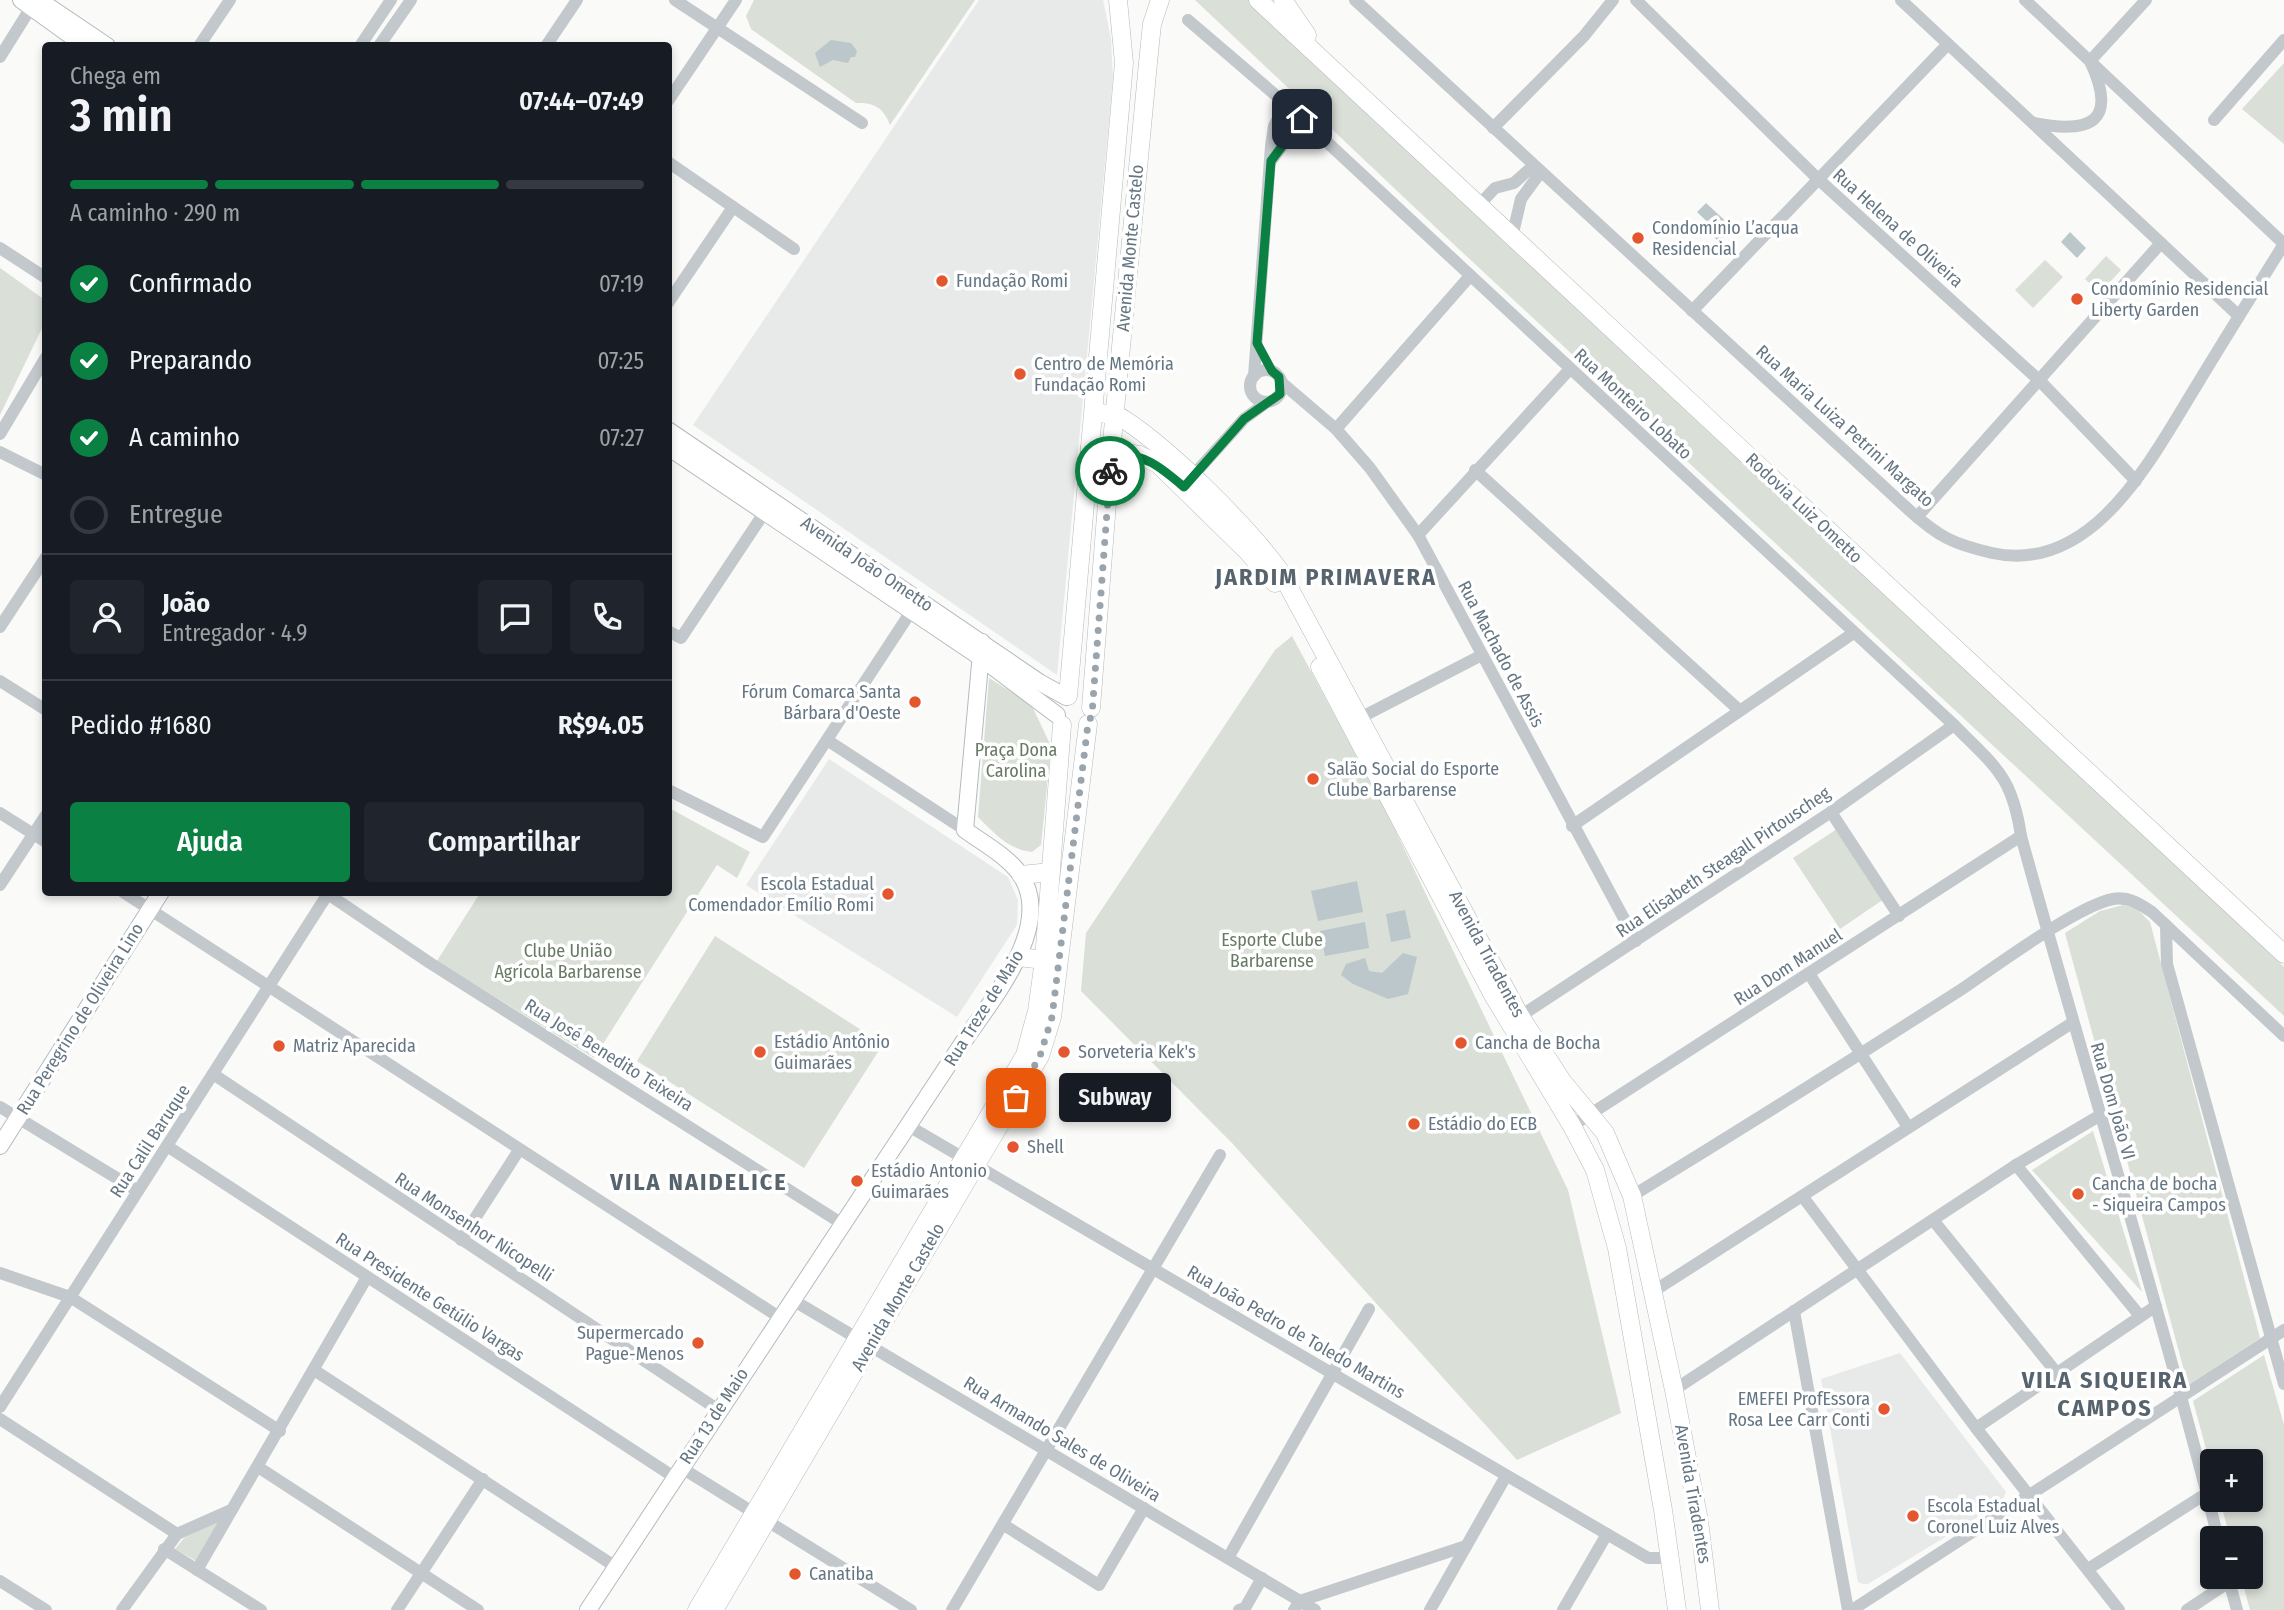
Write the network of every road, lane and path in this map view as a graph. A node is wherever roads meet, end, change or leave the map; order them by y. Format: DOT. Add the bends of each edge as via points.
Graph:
graph roads {
  1 [pos="230,0"];
  2 [pos="391,0"];
  3 [pos="411,0"];
  4 [pos="577,0"];
  5 [pos="675,0"];
  6 [pos="736,0"];
  7 [pos="1118,0"];
  8 [pos="1160,0"];
  9 [pos="1258,0"];
  10 [pos="1283,0"];
  11 [pos="1355,0"];
  12 [pos="1613,0"];
  13 [pos="1620,0"];
  14 [pos="1635,0"];
  15 [pos="1901,0"];
  16 [pos="2025,0"];
  17 [pos="2146,0"];
  18 [pos="31,2"];
  19 [pos="1188,20"];
  20 [pos="717,29"];
  21 [pos="2284,40"];
  22 [pos="80,42"];
  23 [pos="100,42"];
  24 [pos="202,42"];
  25 [pos="363,42"];
  26 [pos="382,42"];
  27 [pos="549,42"];
  28 [pos="1948,44"];
  29 [pos="0,57"];
  30 [pos="1325,61"];
  31 [pos="2090,61"];
  32 [pos="1148,63"];
  33 [pos="1125,64"];
  34 [pos="672,95"];
  35 [pos="1286,104"];
  36 [pos="1302,119"];
  37 [pos="2214,120"];
  38 [pos="862,123"];
  39 [pos="2032,123"];
  40 [pos="1493,128"];
  41 [pos="1271,161"];
  42 [pos="672,165"];
  43 [pos="1536,169"];
  44 [pos="1817,178"];
  45 [pos="1479,205"];
  46 [pos="733,207"];
  47 [pos="1512,237"];
  48 [pos="2161,243"];
  49 [pos="2284,244"];
  50 [pos="0,248"];
  51 [pos="794,249"];
  52 [pos="42,275"];
  53 [pos="1471,276"];
  54 [pos="672,297"];
  55 [pos="1692,311"];
  56 [pos="2239,316"];
  57 [pos="1257,343"];
  58 [pos="42,364"];
  59 [pos="1570,369"];
  60 [pos="1272,371"];
  61 [pos="1254,376"];
  62 [pos="1281,382"];
  63 [pos="2040,382"];
  64 [pos="1117,387"];
  65 [pos="1253,396"];
  66 [pos="1272,400"];
  67 [pos="1306,404"];
  68 [pos="1094,412"];
  69 [pos="1114,415"];
  70 [pos="1244,419"];
  71 [pos="1336,429"];
  72 [pos="672,433"];
  73 [pos="0,434"];
  74 [pos="1144,435"];
  75 [pos="1090,447"];
  76 [pos="672,449"];
  77 [pos="0,452"];
  78 [pos="1111,452"];
  79 [pos="1475,470"];
  80 [pos="42,473"];
  81 [pos="2136,481"];
  82 [pos="1188,482"];
  83 [pos="769,506"];
  84 [pos="1917,517"];
  85 [pos="1418,535"];
  86 [pos="42,563"];
  87 [pos="915,605"];
  88 [pos="0,627"];
  89 [pos="672,633"];
  90 [pos="1852,634"];
  91 [pos="981,649"];
  92 [pos="1482,655"];
  93 [pos="0,681"];
  94 [pos="1067,697"];
  95 [pos="42,707"];
  96 [pos="1739,710"];
  97 [pos="1090,716"];
  98 [pos="1060,720"];
  99 [pos="1355,720"];
  100 [pos="1954,725"];
  101 [pos="827,740"];
  102 [pos="672,792"];
  103 [pos="1831,812"];
  104 [pos="0,813"];
  105 [pos="42,821"];
  106 [pos="1572,826"];
  107 [pos="965,830"];
  108 [pos="33,834"];
  109 [pos="2021,835"];
  110 [pos="42,840"];
  111 [pos="1051,872"];
  112 [pos="1021,875"];
  113 [pos="0,885"];
  114 [pos="129,896"];
  115 [pos="159,896"];
  116 [pos="325,896"];
  117 [pos="331,896"];
  118 [pos="150,910"];
  119 [pos="1899,916"];
  120 [pos="2166,926"];
  121 [pos="2048,933"];
  122 [pos="1636,941"];
  123 [pos="2284,954"];
  124 [pos="1018,957"];
  125 [pos="1044,960"];
  126 [pos="1810,975"];
  127 [pos="269,986"];
  128 [pos="1515,1019"];
  129 [pos="2072,1023"];
  130 [pos="2284,1036"];
  131 [pos="1861,1054"];
  132 [pos="213,1074"];
  133 [pos="0,1107"];
  134 [pos="1591,1113"];
  135 [pos="2099,1116"];
  136 [pos="18,1118"];
  137 [pos="907,1125"];
  138 [pos="1572,1126"];
  139 [pos="1908,1127"];
  140 [pos="0,1146"];
  141 [pos="167,1146"];
  142 [pos="519,1150"];
  143 [pos="1220,1155"];
  144 [pos="969,1161"];
  145 [pos="2016,1165"];
  146 [pos="138,1191"];
  147 [pos="1632,1196"];
  148 [pos="1803,1197"];
  149 [pos="1933,1220"];
  150 [pos="841,1223"];
  151 [pos="461,1240"];
  152 [pos="1153,1269"];
  153 [pos="1857,1271"];
  154 [pos="0,1273"];
  155 [pos="367,1277"];
  156 [pos="1654,1291"];
  157 [pos="70,1297"];
  158 [pos="791,1299"];
  159 [pos="2156,1306"];
  160 [pos="1369,1309"];
  161 [pos="1794,1311"];
  162 [pos="2140,1316"];
  163 [pos="779,1317"];
  164 [pos="2284,1331"];
  165 [pos="2271,1338"];
  166 [pos="863,1342"];
  167 [pos="314,1370"];
  168 [pos="2056,1372"];
  169 [pos="1332,1374"];
  170 [pos="2284,1384"];
  171 [pos="1675,1390"];
  172 [pos="2181,1398"];
  173 [pos="0,1408"];
  174 [pos="717,1409"];
  175 [pos="0,1419"];
  176 [pos="1976,1428"];
  177 [pos="280,1431"];
  178 [pos="1046,1451"];
  179 [pos="258,1467"];
  180 [pos="2200,1467"];
  181 [pos="677,1472"];
  182 [pos="1506,1476"];
  183 [pos="482,1479"];
  184 [pos="2029,1496"];
  185 [pos="2200,1497"];
  186 [pos="1144,1508"];
  187 [pos="231,1510"];
  188 [pos="760,1518"];
  189 [pos="1004,1525"];
  190 [pos="177,1534"];
  191 [pos="1606,1534"];
  192 [pos="1466,1546"];
  193 [pos="164,1549"];
  194 [pos="1228,1558"];
  195 [pos="1671,1558"];
  196 [pos="616,1567"];
  197 [pos="2088,1569"];
  198 [pos="197,1570"];
  199 [pos="421,1573"];
  200 [pos="1262,1578"];
  201 [pos="0,1581"];
  202 [pos="2216,1589"];
  203 [pos="2231,1589"];
  204 [pos="1297,1605"];
  205 [pos="1244,1609"];
  206 [pos="2115,1609"];
  207 [pos="47,1610"];
  208 [pos="122,1610"];
  209 [pos="261,1610"];
  210 [pos="397,1610"];
  211 [pos="478,1610"];
  212 [pos="587,1610"];
  213 [pos="696,1610"];
  214 [pos="714,1610"];
  215 [pos="911,1610"];
  216 [pos="952,1610"];
  217 [pos="1315,1610"];
  218 [pos="1430,1610"];
  219 [pos="1563,1610"];
  220 [pos="1676,1610"];
  221 [pos="1710,1610"];
  222 [pos="1850,1610"];
  223 [pos="2187,1610"];
  224 [pos="2237,1610"];
  1 -- 24 [label="street"];
  2 -- 25 [label="street"];
  3 -- 26 [label="street"];
  4 -- 27 [label="street"];
  5 -- 20 [label="street"];
  6 -- 20 [label="street"];
  7 -- 33 [label="main road, Avenida Monte Castelo"];
  8 -- 32 [label="main road, Avenida Monte Castelo"];
  9 -- 30 [label="main road, Rodovia Luiz Ometto"];
  10 -- 30 [label="main road, Rodovia Luiz Ometto"];
  11 -- 40 [label="street, Rua Maria Luiza Petrini Margato"];
  12 -- 40 [label="street"];
  13 -- 14 [label="street"];
  14 -- 44 [label="street, Rua Helena de Oliveira"];
  15 -- 28 [label="street"];
  16 -- 31 [label="street"];
  17 -- 31 [label="street"];
  18 -- 22 [label="street"];
  18 -- 23 [label="street"];
  18 -- 29 [label="street"];
  19 -- 35 [label="street, Rua Monteiro Lobato"];
  20 -- 34 [label="street"];
  20 -- 38 [label="street"];
  21 -- 37 [label="street"];
  28 -- 39 [label="street"];
  28 -- 44 [label="street"];
  30 -- 45 [label="main road, Rodovia Luiz Ometto"];
  31 -- 39 [label="street" via="2101,84 2103,102 2090,122 2070,129"];
  31 -- 49 [label="street"];
  32 -- 33 [label="main road" via="1135,51"];
  32 -- 64 [label="main road, Avenida Monte Castelo"];
  33 -- 68 [label="main road, Avenida Monte Castelo"];
  35 -- 36 [label="street, Rua Monteiro Lobato"];
  35 -- 41 [label="street" via="1274,126"];
  36 -- 41 [label="street"];
  36 -- 53 [label="street, Rua Monteiro Lobato"];
  39 -- 48 [label="street"];
  40 -- 43 [label="street, Rua Maria Luiza Petrini Margato"];
  41 -- 57 [label="street"];
  42 -- 46 [label="street"];
  43 -- 45 [label="street" via="1514,184 1495,188"];
  43 -- 47 [label="street" via="1521,199"];
  43 -- 55 [label="street, Rua Maria Luiza Petrini Margato"];
  44 -- 55 [label="street"];
  44 -- 63 [label="street, Rua Helena de Oliveira"];
  45 -- 47 [label="main road, Rodovia Luiz Ometto"];
  46 -- 51 [label="street"];
  46 -- 54 [label="street"];
  47 -- 123 [label="main road, Rodovia Luiz Ometto"];
  48 -- 56 [label="street"];
  48 -- 63 [label="street"];
  49 -- 56 [label="street, Rua Maria Luiza Petrini Margato"];
  50 -- 52 [label="street"];
  53 -- 59 [label="street, Rua Monteiro Lobato"];
  53 -- 71 [label="street"];
  55 -- 84 [label="street, Rua Maria Luiza Petrini Margato"];
  56 -- 81 [label="street, Rua Maria Luiza Petrini Margato"];
  57 -- 60 [label="street"];
  57 -- 61 [label="street"];
  58 -- 73 [label="street"];
  59 -- 79 [label="street"];
  59 -- 90 [label="street, Rua Monteiro Lobato"];
  60 -- 61 [label="street" via="1262,370"];
  60 -- 62 [label="street"];
  61 -- 65 [label="street"];
  62 -- 66 [label="street"];
  62 -- 67 [label="street, Rua Machado de Assis"];
  63 -- 81 [label="street, Rua Helena de Oliveira"];
  63 -- 84 [label="street"];
  64 -- 69 [label="main road, Avenida Monte Castelo"];
  64 -- 74 [label="main road"];
  65 -- 66 [label="street"];
  65 -- 70 [label="street"];
  66 -- 67 [label="street, Rua Machado de Assis"];
  66 -- 70 [label="street"];
  67 -- 71 [label="street, Rua Machado de Assis"];
  68 -- 69 [label="main road"];
  68 -- 75 [label="main road, Avenida Monte Castelo"];
  69 -- 74 [label="main road, Avenida Tiradentes"];
  69 -- 78 [label="main road, Avenida Monte Castelo"];
  70 -- 82 [label="street"];
  71 -- 85 [label="street, Rua Machado de Assis"];
  72 -- 83 [label="street, Avenida João Ometto"];
  74 -- 82 [label="main road, Avenida Tiradentes"];
  75 -- 78 [label="main road, Avenida Tiradentes"];
  75 -- 94 [label="main road, Avenida Monte Castelo"];
  76 -- 83 [label="street, Avenida João Ometto"];
  77 -- 80 [label="street"];
  78 -- 82 [label="main road, Avenida Tiradentes" via="1149,459"];
  78 -- 97 [label="main road, Avenida Monte Castelo"];
  79 -- 85 [label="street"];
  79 -- 96 [label="street"];
  81 -- 84 [label="street, Rua Maria Luiza Petrini Margato" via="2087,532 2058,549 2009,556 1954,544"];
  82 -- 99 [label="main road, Avenida Tiradentes" via="1258,544 1280,571"];
  83 -- 87 [label="street, Avenida João Ometto"];
  83 -- 89 [label="street" via="681,638"];
  85 -- 92 [label="street, Rua Machado de Assis"];
  86 -- 88 [label="street"];
  87 -- 91 [label="street, Avenida João Ometto"];
  87 -- 101 [label="street"];
  90 -- 96 [label="street"];
  90 -- 100 [label="street, Rua Monteiro Lobato"];
  91 -- 94 [label="street, Avenida João Ometto"];
  91 -- 98 [label="street, Avenida João Ometto"];
  91 -- 107 [label="street"];
  92 -- 99 [label="street"];
  92 -- 106 [label="street, Rua Machado de Assis"];
  93 -- 95 [label="street"];
  94 -- 97 [label="main road" via="1080,696"];
  94 -- 98 [label="main road" via="1059,705"];
  96 -- 106 [label="street"];
  97 -- 98 [label="main road" via="1078,730"];
  97 -- 144 [label="main road, Avenida Monte Castelo" via="1052,1017 1030,1075"];
  98 -- 111 [label="main road, Avenida Monte Castelo"];
  99 -- 128 [label="main road, Avenida Tiradentes"];
  100 -- 103 [label="street, Rua Elisabeth Steagall Pirtouscheg"];
  100 -- 109 [label="street, Rua Monteiro Lobato" via="2010,788"];
  101 -- 102 [label="street" via="763,837"];
  101 -- 107 [label="street"];
  103 -- 119 [label="street"];
  103 -- 122 [label="street, Rua Elisabeth Steagall Pirtouscheg"];
  104 -- 108 [label="street"];
  105 -- 108 [label="street"];
  106 -- 122 [label="street, Rua Machado de Assis"];
  107 -- 112 [label="street"];
  108 -- 110 [label="street"];
  108 -- 113 [label="street"];
  109 -- 119 [label="street, Rua Dom Manuel"];
  109 -- 121 [label="street, Rua Dom João VI"];
  111 -- 112 [label="main road"];
  111 -- 125 [label="main road, Avenida Monte Castelo"];
  112 -- 124 [label="street, Rua Treze de Maio" via="1030,902 1030,920"];
  114 -- 118 [label="street"];
  115 -- 118 [label="street, Rua Peregrino de Oliveira Lino"];
  116 -- 127 [label="street, Rua Calil Baruque"];
  117 -- 150 [label="street, Rua José Benedito Teixeira"];
  118 -- 127 [label="street"];
  118 -- 136 [label="street, Rua Peregrino de Oliveira Lino"];
  119 -- 126 [label="street, Rua Dom Manuel"];
  120 -- 121 [label="street" via="2138,903 2113,899"];
  120 -- 130 [label="street"];
  120 -- 165 [label="street" via="2167,964"];
  121 -- 129 [label="street, Rua Dom João VI"];
  121 -- 131 [label="street"];
  122 -- 128 [label="street, Rua Elisabeth Steagall Pirtouscheg"];
  124 -- 125 [label="main road"];
  124 -- 137 [label="street, Rua Treze de Maio"];
  125 -- 144 [label="main road, Avenida Monte Castelo" via="1025,1055"];
  126 -- 131 [label="street"];
  126 -- 134 [label="street, Rua Dom Manuel"];
  127 -- 132 [label="street, Rua Calil Baruque"];
  127 -- 142 [label="street"];
  128 -- 134 [label="main road, Avenida Tiradentes"];
  128 -- 138 [label="main road, Avenida Tiradentes"];
  129 -- 135 [label="street, Rua Dom João VI"];
  129 -- 139 [label="street"];
  131 -- 139 [label="street"];
  131 -- 147 [label="street"];
  132 -- 141 [label="street, Rua Calil Baruque"];
  132 -- 151 [label="street, Rua Monsenhor Nicopelli"];
  133 -- 136 [label="street"];
  134 -- 138 [label="street, Rua Dom Manuel"];
  134 -- 147 [label="main road, Avenida Tiradentes" via="1615,1149"];
  135 -- 145 [label="street"];
  135 -- 159 [label="street, Rua Dom João VI"];
  136 -- 140 [label="street, Rua Peregrino de Oliveira Lino"];
  136 -- 146 [label="street"];
  137 -- 144 [label="street, Rua João Pedro de Toledo Martins"];
  137 -- 150 [label="street, Rua Treze de Maio"];
  138 -- 195 [label="main road, Avenida Tiradentes" via="1595,1170 1617,1248"];
  139 -- 148 [label="street"];
  141 -- 146 [label="street, Rua Calil Baruque"];
  141 -- 155 [label="street, Rua Presidente Getúlio Vargas"];
  142 -- 151 [label="street"];
  142 -- 163 [label="street"];
  143 -- 152 [label="street"];
  144 -- 152 [label="street, Rua João Pedro de Toledo Martins"];
  144 -- 166 [label="main road, Avenida Monte Castelo"];
  145 -- 149 [label="street"];
  145 -- 162 [label="street"];
  146 -- 157 [label="street, Rua Calil Baruque"];
  147 -- 156 [label="main road, Avenida Tiradentes"];
  148 -- 153 [label="street"];
  148 -- 156 [label="street"];
  149 -- 153 [label="street"];
  149 -- 168 [label="street"];
  150 -- 158 [label="street, Rua 13 de Maio"];
  151 -- 174 [label="street, Rua Monsenhor Nicopelli"];
  152 -- 169 [label="street, Rua João Pedro de Toledo Martins"];
  152 -- 178 [label="street"];
  153 -- 161 [label="street"];
  153 -- 176 [label="street"];
  154 -- 157 [label="street"];
  155 -- 167 [label="street"];
  155 -- 181 [label="street, Rua Presidente Getúlio Vargas"];
  156 -- 171 [label="main road, Avenida Tiradentes"];
  157 -- 173 [label="street, Rua Calil Baruque"];
  157 -- 177 [label="street"];
  158 -- 163 [label="street, Rua 13 de Maio"];
  158 -- 166 [label="street, Rua Armando Sales de Oliveira"];
  159 -- 162 [label="street"];
  159 -- 172 [label="street, Rua Dom João VI"];
  160 -- 169 [label="street"];
  161 -- 171 [label="street"];
  161 -- 222 [label="street"];
  162 -- 168 [label="street"];
  163 -- 174 [label="street, Rua 13 de Maio"];
  164 -- 165 [label="street"];
  165 -- 170 [label="street"];
  165 -- 172 [label="street"];
  166 -- 178 [label="street, Rua Armando Sales de Oliveira"];
  166 -- 188 [label="main road, Avenida Monte Castelo"];
  167 -- 177 [label="street"];
  167 -- 183 [label="street"];
  168 -- 176 [label="street"];
  169 -- 182 [label="street, Rua João Pedro de Toledo Martins"];
  169 -- 194 [label="street"];
  171 -- 221 [label="main road, Avenida Tiradentes"];
  172 -- 180 [label="street, Rua Dom João VI"];
  172 -- 184 [label="street"];
  174 -- 181 [label="street, Rua 13 de Maio"];
  175 -- 190 [label="street"];
  176 -- 184 [label="street"];
  177 -- 179 [label="street"];
  178 -- 186 [label="street, Rua Armando Sales de Oliveira"];
  178 -- 189 [label="street"];
  179 -- 187 [label="street"];
  179 -- 199 [label="street"];
  181 -- 188 [label="street, Rua Presidente Getúlio Vargas"];
  181 -- 196 [label="street, Rua 13 de Maio"];
  182 -- 191 [label="street, Rua João Pedro de Toledo Martins"];
  182 -- 192 [label="street"];
  183 -- 196 [label="street"];
  183 -- 199 [label="street"];
  184 -- 197 [label="street"];
  184 -- 222 [label="street"];
  185 -- 197 [label="street"];
  186 -- 189 [label="street" via="1099,1586"];
  186 -- 194 [label="street, Rua Armando Sales de Oliveira"];
  187 -- 190 [label="street"];
  187 -- 198 [label="street"];
  188 -- 213 [label="main road, Avenida Monte Castelo"];
  188 -- 214 [label="main road, Avenida Monte Castelo"];
  188 -- 215 [label="street, Rua Presidente Getúlio Vargas"];
  189 -- 216 [label="street"];
  190 -- 193 [label="street"];
  191 -- 195 [label="street, Rua João Pedro de Toledo Martins" via="1647,1558"];
  191 -- 219 [label="street"];
  192 -- 204 [label="street"];
  192 -- 218 [label="street"];
  193 -- 198 [label="street"];
  193 -- 208 [label="street"];
  194 -- 200 [label="street, Rua Armando Sales de Oliveira"];
  195 -- 220 [label="main road, Avenida Tiradentes"];
  196 -- 212 [label="street, Rua 13 de Maio"];
  197 -- 206 [label="street"];
  198 -- 209 [label="street"];
  199 -- 210 [label="street"];
  199 -- 211 [label="street"];
  200 -- 204 [label="street, Rua Armando Sales de Oliveira"];
  200 -- 205 [label="street"];
  201 -- 207 [label="street"];
  202 -- 223 [label="street"];
  203 -- 224 [label="street"];
  204 -- 217 [label="street, Rua Armando Sales de Oliveira"];
}
